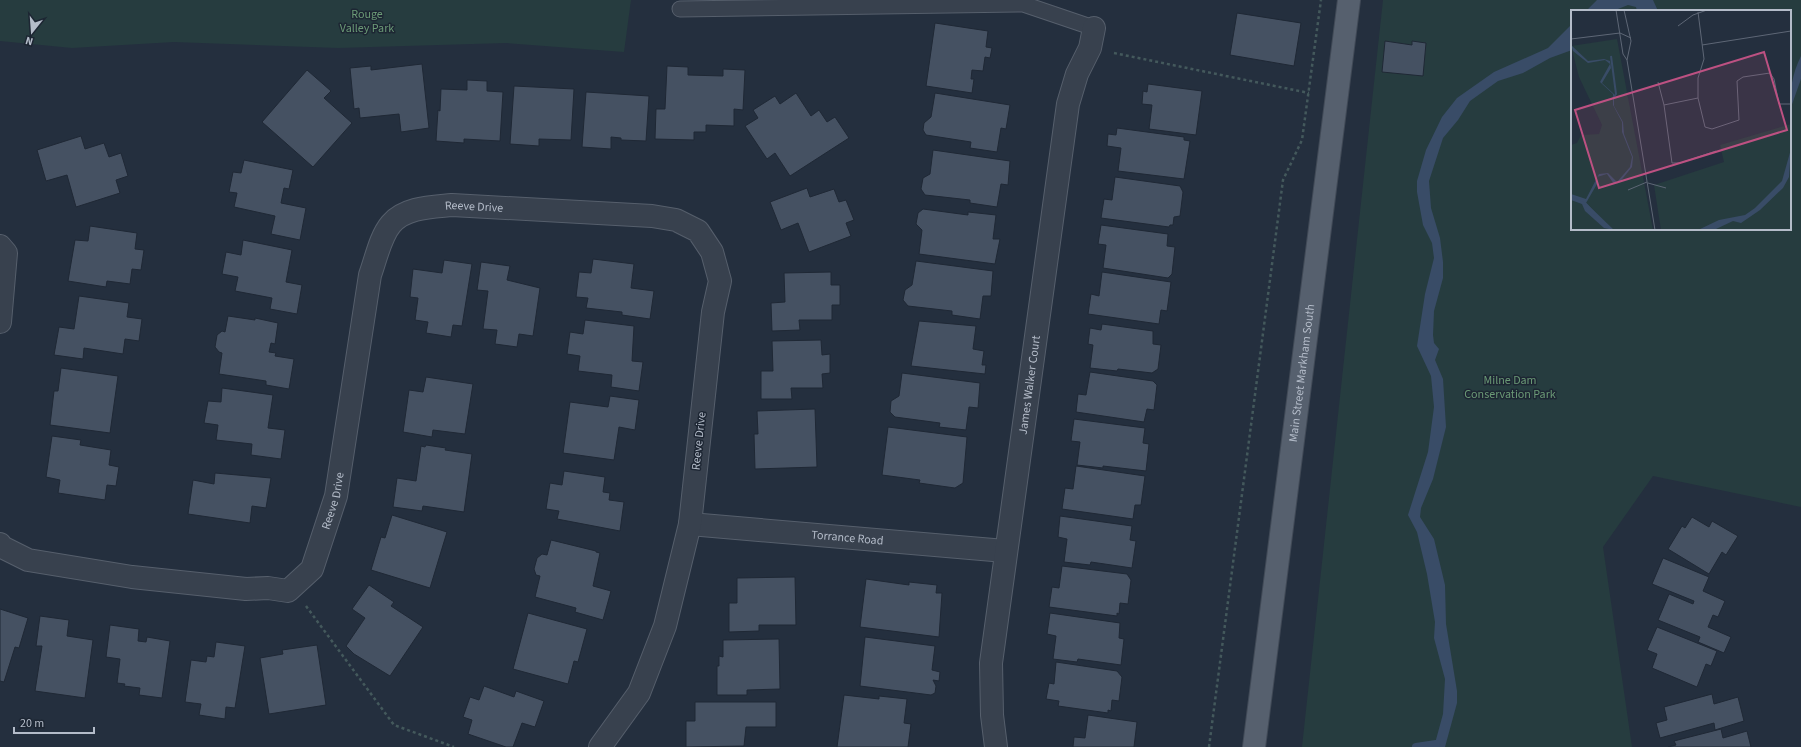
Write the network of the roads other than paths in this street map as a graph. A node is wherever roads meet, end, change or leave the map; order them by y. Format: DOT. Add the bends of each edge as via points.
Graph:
graph roads {
  1 [pos="1349,0"];
  2 [pos="680,9"];
  3 [pos="1092,38"];
  4 [pos="0,246"];
  5 [pos="0,322"];
  6 [pos="690,524"];
  7 [pos="0,544"];
  8 [pos="1005,551"];
  9 [pos="600,747"];
  10 [pos="996,747"];
  11 [pos="1254,747"];
  1 -- 11 [label="main road, Main Street Markham South"];
  2 -- 3 [label="lane" via="1023,4"];
  3 -- 8 [label="street, James Walker Court" via="1068,104"];
  4 -- 5 [label="street" via="6,253"];
  6 -- 7 [label="street, Reeve Drive" via="713,312 720,280 712,252 698,231 676,220 652,216 452,205 408,212 392,223 379,249 370,275 336,496 312,569 288,591 124,576 28,560"];
  6 -- 8 [label="street, Torrance Road"];
  6 -- 9 [label="street, Reeve Drive" via="665,626 639,693"];
  8 -- 10 [label="street, James Walker Court" via="991,663 992,715"];
}
